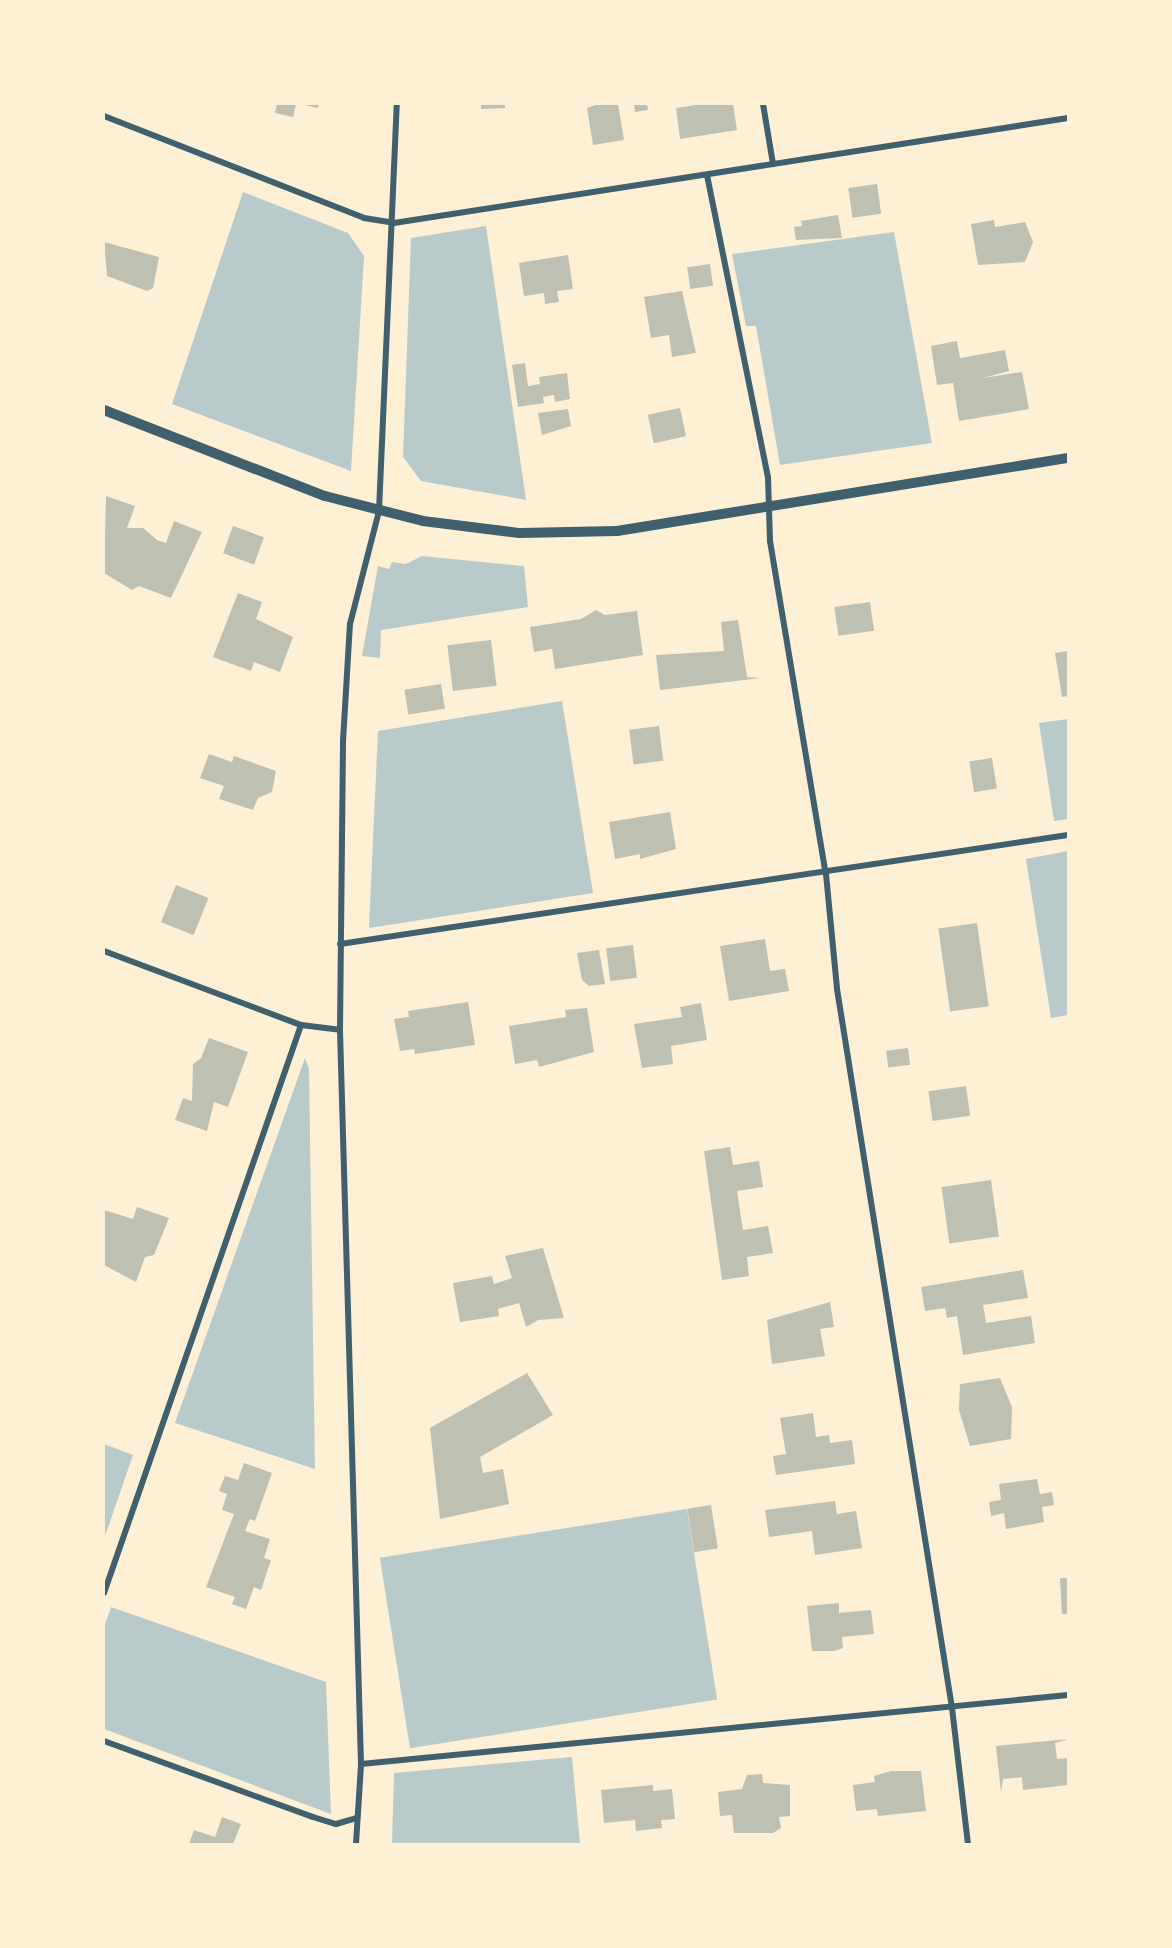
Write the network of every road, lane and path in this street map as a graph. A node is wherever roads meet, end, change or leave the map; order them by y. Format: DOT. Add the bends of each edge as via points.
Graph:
graph roads {
  1 [pos="397,104"];
  2 [pos="763,104"];
  3 [pos="104,116"];
  4 [pos="1068,118"];
  5 [pos="773,164"];
  6 [pos="707,175"];
  7 [pos="394,223"];
  8 [pos="104,410"];
  9 [pos="1068,458"];
  10 [pos="768,505"];
  11 [pos="379,511"];
  12 [pos="1068,835"];
  13 [pos="826,874"];
  14 [pos="340,944"];
  15 [pos="104,951"];
  16 [pos="301,1025"];
  17 [pos="340,1030"];
  18 [pos="104,1593"];
  19 [pos="1068,1695"];
  20 [pos="952,1708"];
  21 [pos="104,1742"];
  22 [pos="362,1764"];
  23 [pos="357,1818"];
  24 [pos="356,1845"];
  25 [pos="968,1845"];
  1 -- 7 [label="street"];
  2 -- 5 [label="street"];
  3 -- 7 [label="street" via="364,218"];
  4 -- 5 [label="street"];
  5 -- 6 [label="street"];
  6 -- 7 [label="street"];
  6 -- 10 [label="street" via="768,477"];
  7 -- 11 [label="street"];
  8 -- 11 [label="street" via="325,496"];
  9 -- 10 [label="street"];
  10 -- 11 [label="street" via="616,531 520,533"];
  10 -- 13 [label="street"];
  11 -- 14 [label="street" via="350,624"];
  12 -- 13 [label="street"];
  13 -- 14 [label="street"];
  13 -- 20 [label="street" via="837,989"];
  14 -- 17 [label="street"];
  15 -- 16 [label="street"];
  16 -- 17 [label="street"];
  16 -- 18 [label="street"];
  17 -- 22 [label="street"];
  19 -- 20 [label="street"];
  20 -- 22 [label="street"];
  20 -- 25 [label="street"];
  21 -- 23 [label="street" via="336,1824"];
  22 -- 23 [label="street"];
  23 -- 24 [label="street"];
}
